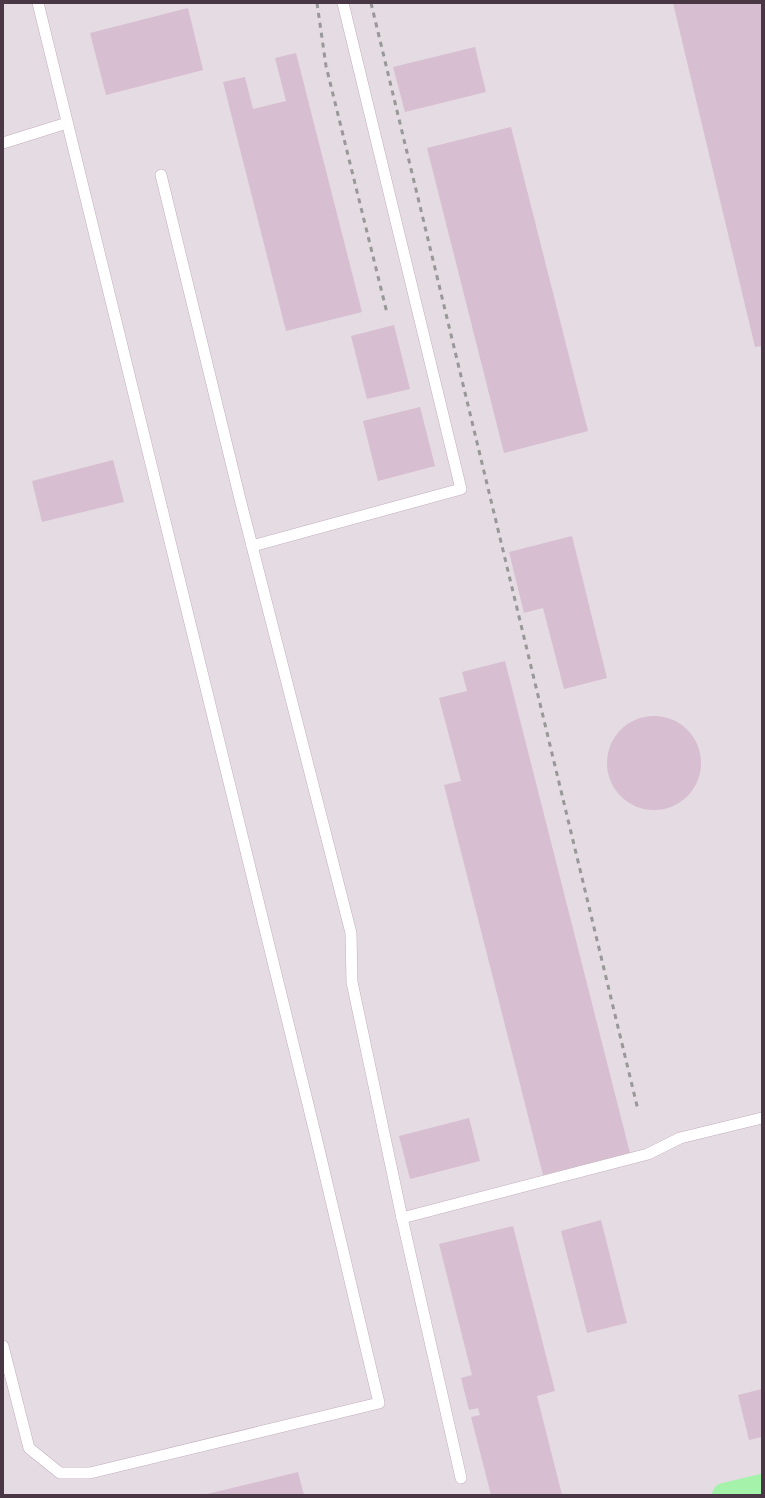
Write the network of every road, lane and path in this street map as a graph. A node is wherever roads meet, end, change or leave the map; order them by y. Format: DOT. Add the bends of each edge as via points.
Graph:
graph roads {
  1 [pos="38,3"];
  2 [pos="343,3"];
  3 [pos="68,123"];
  4 [pos="3,143"];
  5 [pos="161,175"];
  6 [pos="252,546"];
  7 [pos="762,1118"];
  8 [pos="402,1218"];
  9 [pos="3,1346"];
  10 [pos="461,1478"];
  1 -- 3 [label="lane"];
  2 -- 6 [label="lane" via="461,489"];
  3 -- 4 [label="lane"];
  3 -- 9 [label="lane" via="379,1403 90,1473 60,1473 28,1448"];
  5 -- 6 [label="lane"];
  6 -- 8 [label="lane" via="351,933 352,982"];
  7 -- 8 [label="lane" via="680,1138 648,1154"];
  8 -- 10 [label="lane"];
}
